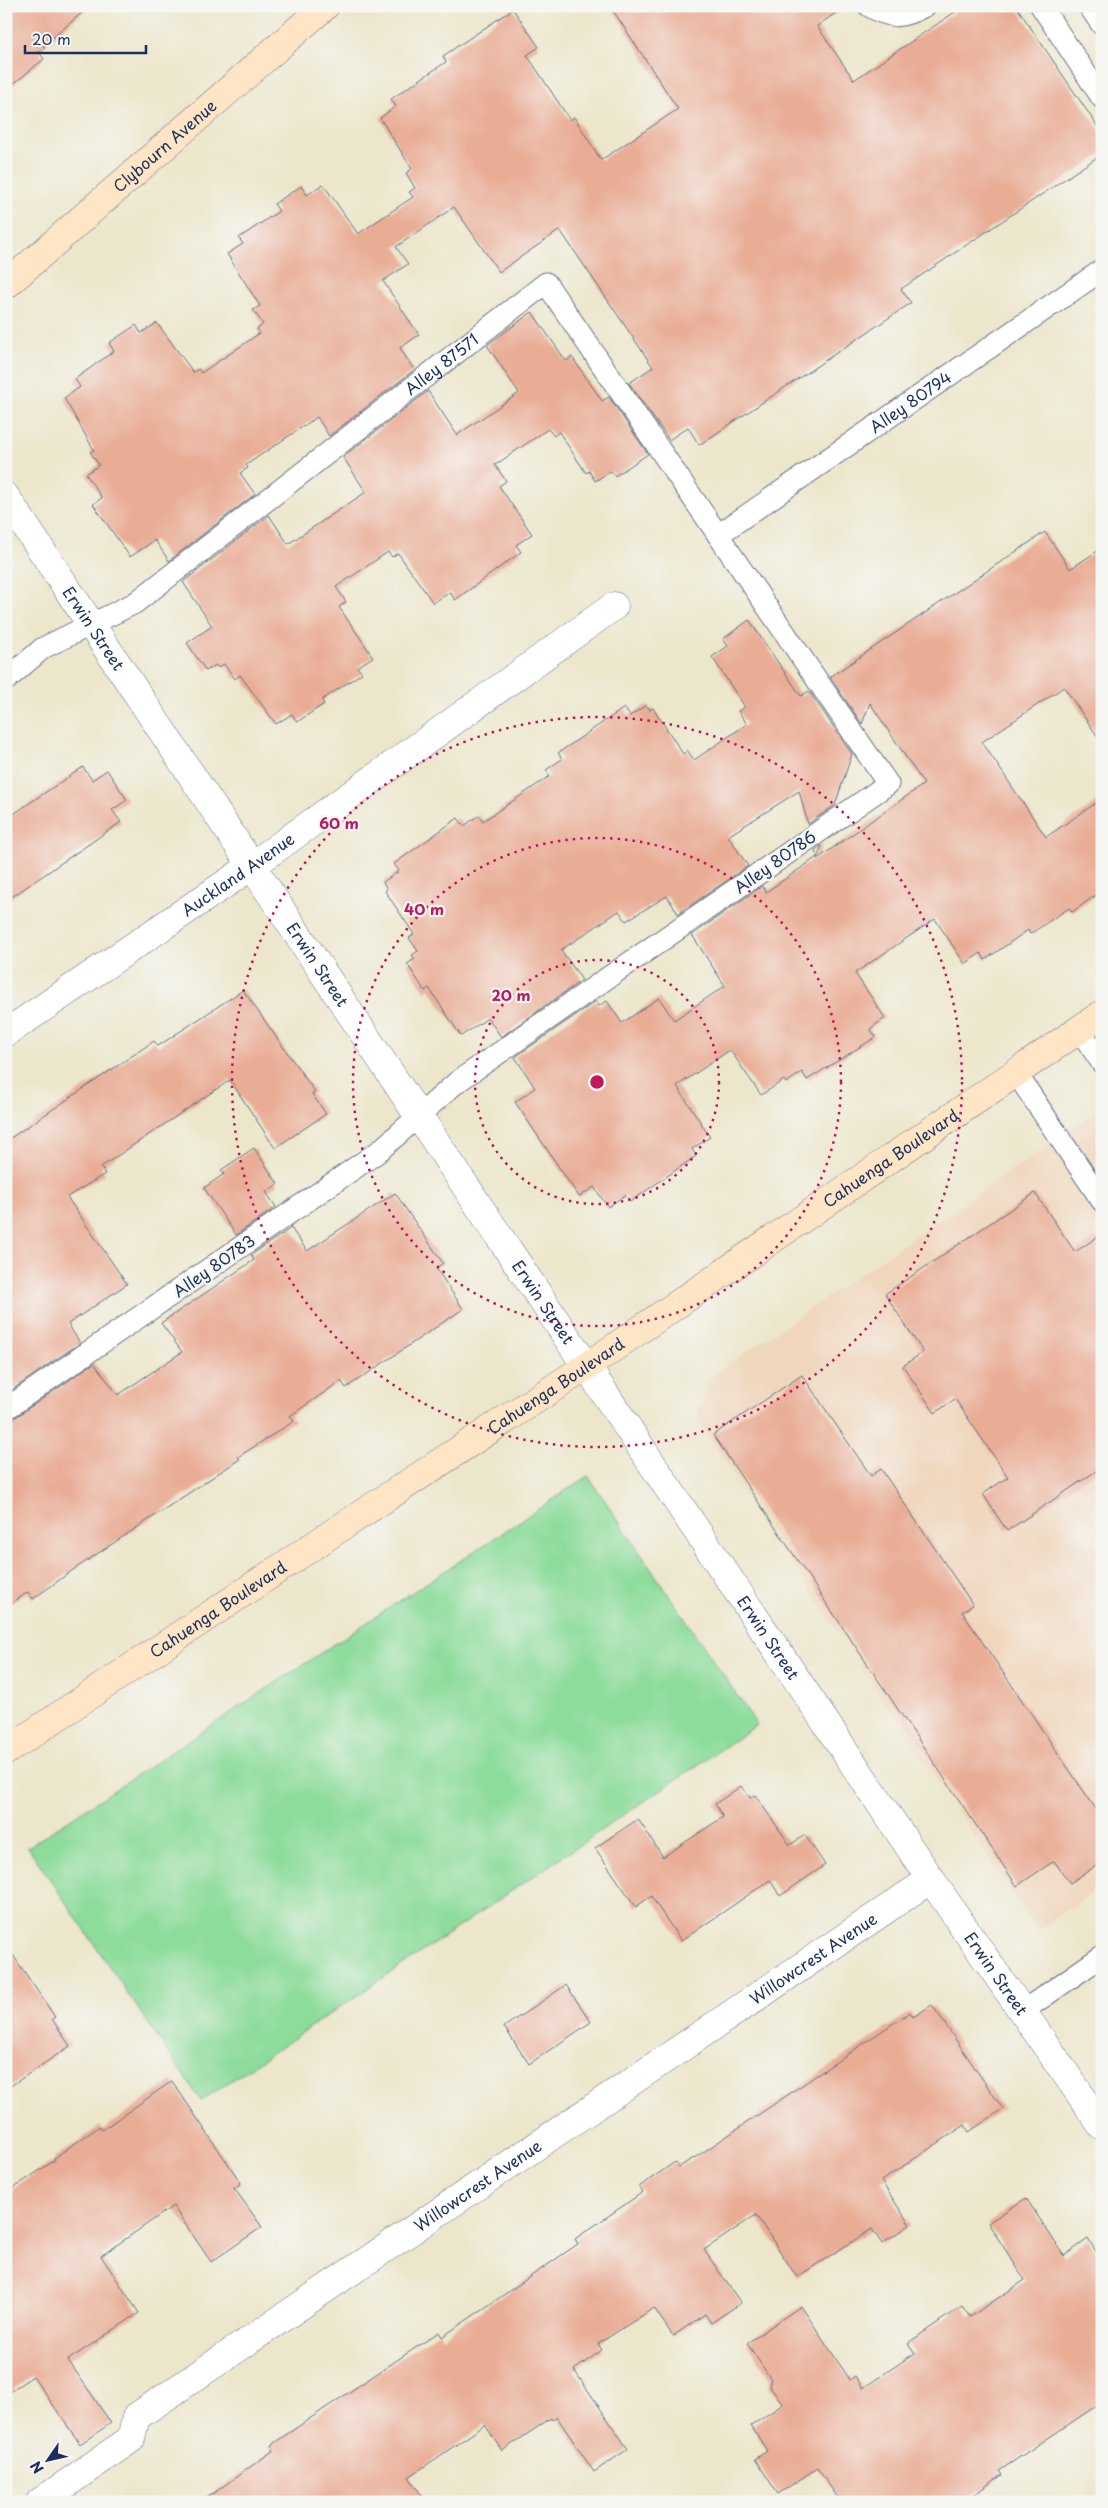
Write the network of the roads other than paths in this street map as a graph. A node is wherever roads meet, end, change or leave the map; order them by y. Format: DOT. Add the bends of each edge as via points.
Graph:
graph roads {
  1 [pos="325,6"];
  2 [pos="869,6"];
  3 [pos="925,6"];
  4 [pos="1040,6"];
  5 [pos="1089,6"];
  6 [pos="1102,25"];
  7 [pos="1102,98"];
  8 [pos="1102,270"];
  9 [pos="6,285"];
  10 [pos="6,497"];
  11 [pos="718,535"];
  12 [pos="614,606"];
  13 [pos="91,624"];
  14 [pos="6,680"];
  15 [pos="253,865"];
  16 [pos="1102,1014"];
  17 [pos="1079,1029"];
  18 [pos="6,1033"];
  19 [pos="1102,1063"];
  20 [pos="1016,1073"];
  21 [pos="417,1117"];
  22 [pos="1102,1201"];
  23 [pos="587,1366"];
  24 [pos="6,1409"];
  25 [pos="6,1751"];
  26 [pos="931,1880"];
  27 [pos="1102,1956"];
  28 [pos="1022,2011"];
  29 [pos="1102,2126"];
  30 [pos="40,2502"];
  1 -- 9 [label="main road, Clybourn Avenue"];
  2 -- 3 [label="lane" via="885,15 905,17"];
  4 -- 7 [label="lane"];
  5 -- 6 [label="lane"];
  8 -- 11 [label="lane, Alley 80794"];
  10 -- 13 [label="street, Erwin Street"];
  11 -- 13 [label="lane, Alley 87571" via="546,282 135,603"];
  11 -- 21 [label="lane, Alley 80786" via="888,784 458,1082"];
  12 -- 15 [label="street, Auckland Avenue"];
  13 -- 14 [label="lane" via="43,648"];
  13 -- 15 [label="street, Erwin Street"];
  15 -- 18 [label="street, Auckland Avenue"];
  15 -- 21 [label="street, Erwin Street"];
  16 -- 17 [label="main road, Cahuenga Boulevard"];
  17 -- 19 [label="lane"];
  17 -- 20 [label="main road, Cahuenga Boulevard"];
  20 -- 22 [label="lane"];
  20 -- 23 [label="main road, Cahuenga Boulevard"];
  21 -- 23 [label="street, Erwin Street"];
  21 -- 24 [label="lane, Alley 80783" via="378,1152"];
  23 -- 25 [label="main road, Cahuenga Boulevard"];
  23 -- 26 [label="street, Erwin Street"];
  26 -- 28 [label="street, Erwin Street"];
  26 -- 30 [label="street, Willowcrest Avenue" via="136,2417 131,2439"];
  27 -- 28 [label="lane"];
  28 -- 29 [label="street, Erwin Street"];
}
